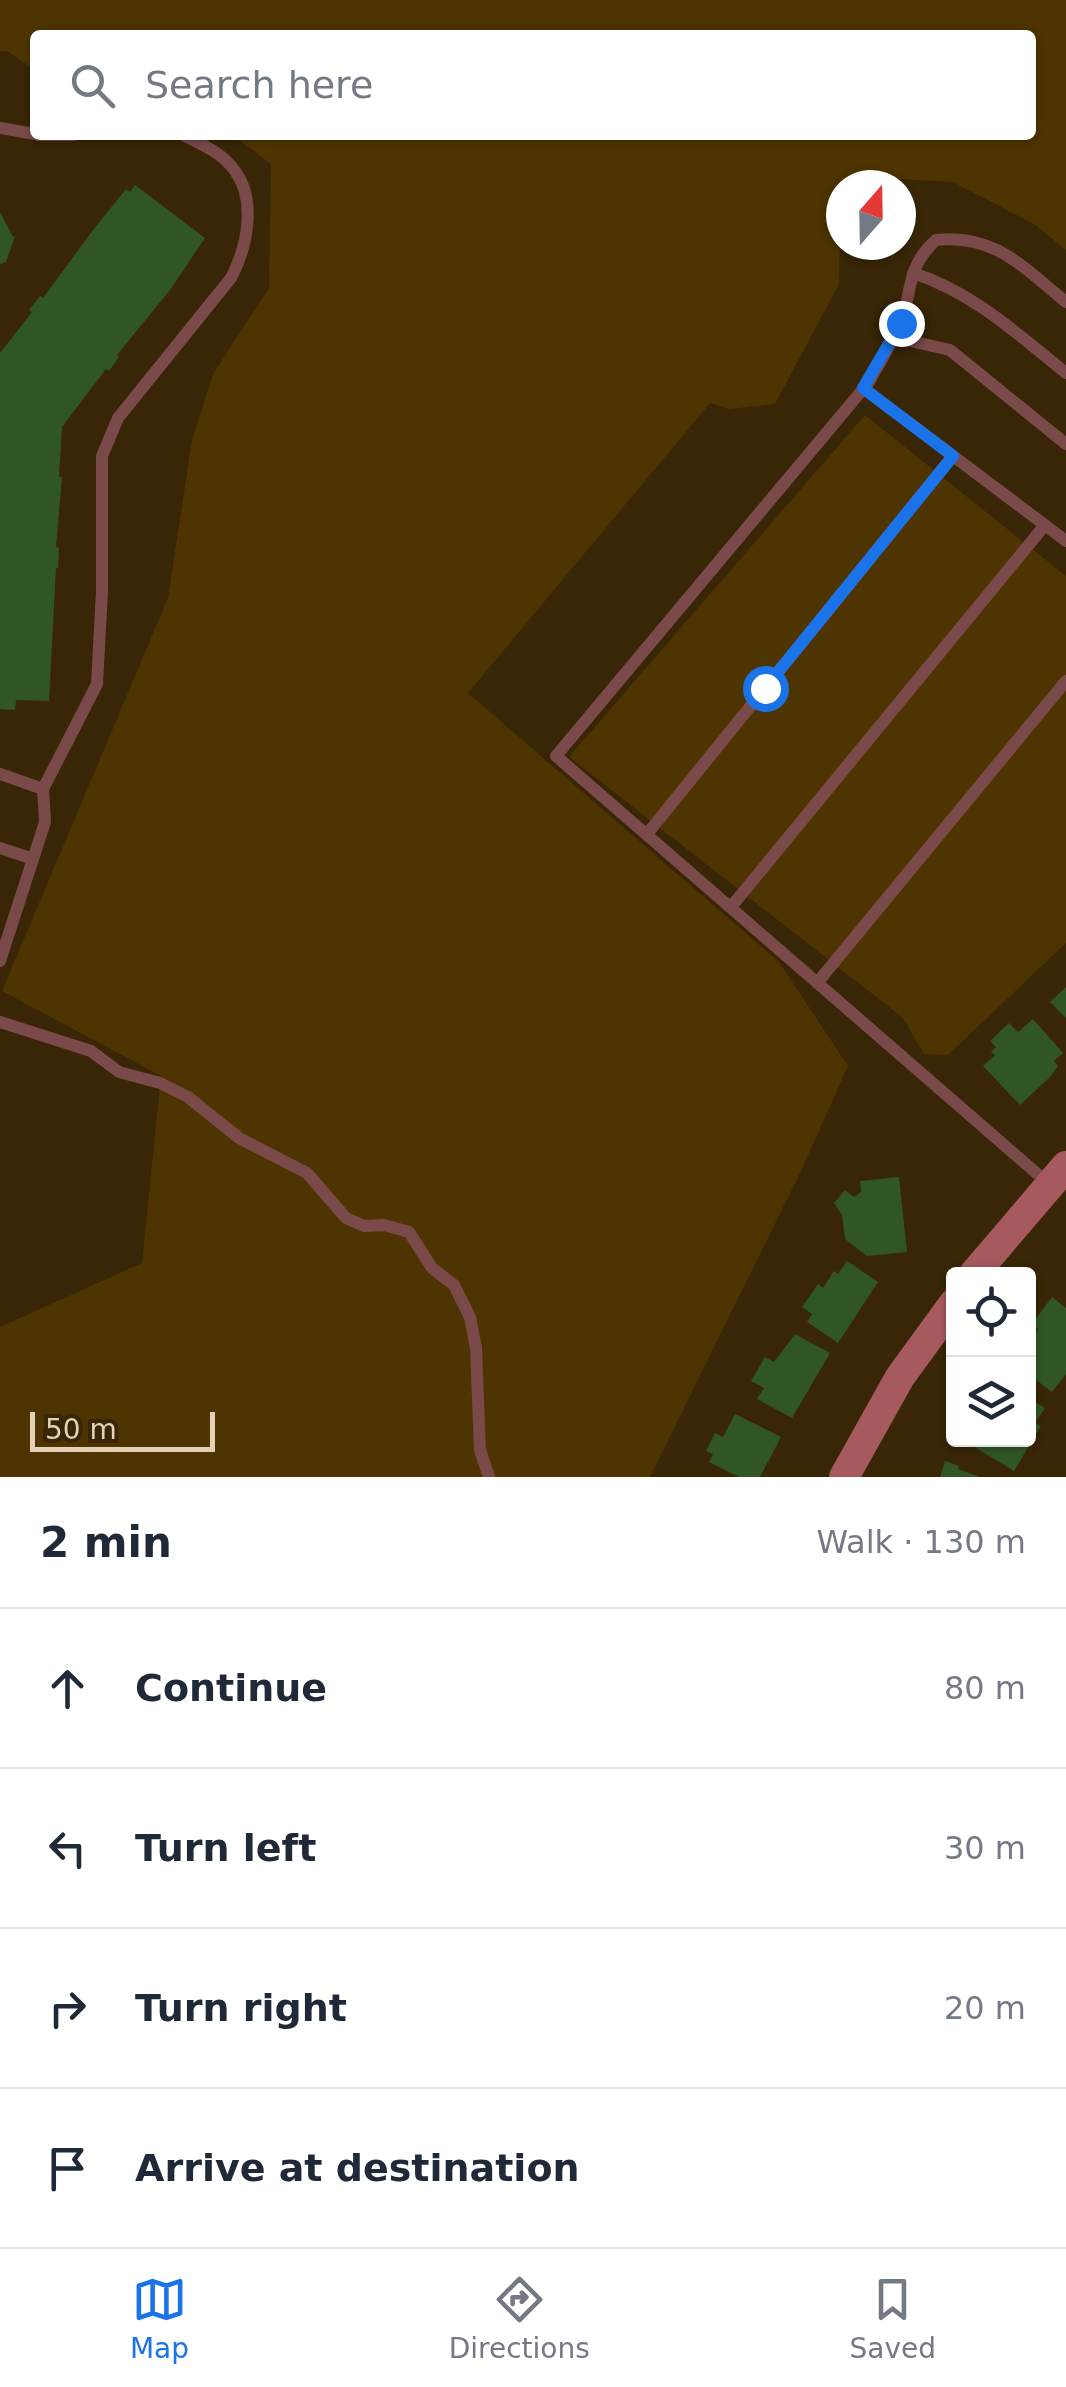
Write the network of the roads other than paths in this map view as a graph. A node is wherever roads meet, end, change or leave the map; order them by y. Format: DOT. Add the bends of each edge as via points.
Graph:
graph roads {
  1 [pos="0,128"];
  2 [pos="30,134"];
  3 [pos="191,140"];
  4 [pos="913,273"];
  5 [pos="1066,302"];
  6 [pos="893,337"];
  7 [pos="1066,372"];
  8 [pos="863,388"];
  9 [pos="1066,444"];
  10 [pos="953,456"];
  11 [pos="1044,525"];
  12 [pos="1066,542"];
  13 [pos="1066,681"];
  14 [pos="0,774"];
  15 [pos="43,788"];
  16 [pos="647,834"];
  17 [pos="0,848"];
  18 [pos="33,859"];
  19 [pos="730,907"];
  20 [pos="5,926"];
  21 [pos="0,961"];
  22 [pos="817,982"];
  23 [pos="0,1022"];
  24 [pos="1057,1175"];
  25 [pos="980,1267"];
  26 [pos="946,1314"];
  27 [pos="489,1477"];
  28 [pos="844,1477"];
  1 -- 2 [label="lane"];
  3 -- 15 [label="lane" via="226,160 241,181 243,255 108,437 102,456 97,684"];
  4 -- 5 [label="lane" via="936,240 978,241 1006,253"];
  4 -- 6 [label="lane"];
  4 -- 7 [label="lane" via="979,304"];
  6 -- 8 [label="lane"];
  6 -- 9 [label="lane" via="950,350"];
  8 -- 10 [label="lane"];
  8 -- 16 [label="lane" via="556,756"];
  10 -- 11 [label="lane"];
  10 -- 16 [label="lane"];
  11 -- 12 [label="lane"];
  11 -- 19 [label="lane"];
  13 -- 22 [label="lane"];
  14 -- 15 [label="lane"];
  15 -- 18 [label="lane" via="45,822"];
  16 -- 19 [label="lane"];
  17 -- 18 [label="lane"];
  18 -- 20 [label="lane"];
  19 -- 22 [label="lane"];
  20 -- 21 [label="lane"];
  22 -- 24 [label="lane"];
  23 -- 27 [label="lane" via="91,1051 119,1072 188,1097 239,1138 307,1173 346,1218 409,1232 432,1268 454,1285 470,1317 480,1450"];
  24 -- 25 [label="street"];
  26 -- 28 [label="street" via="900,1377"];
}
